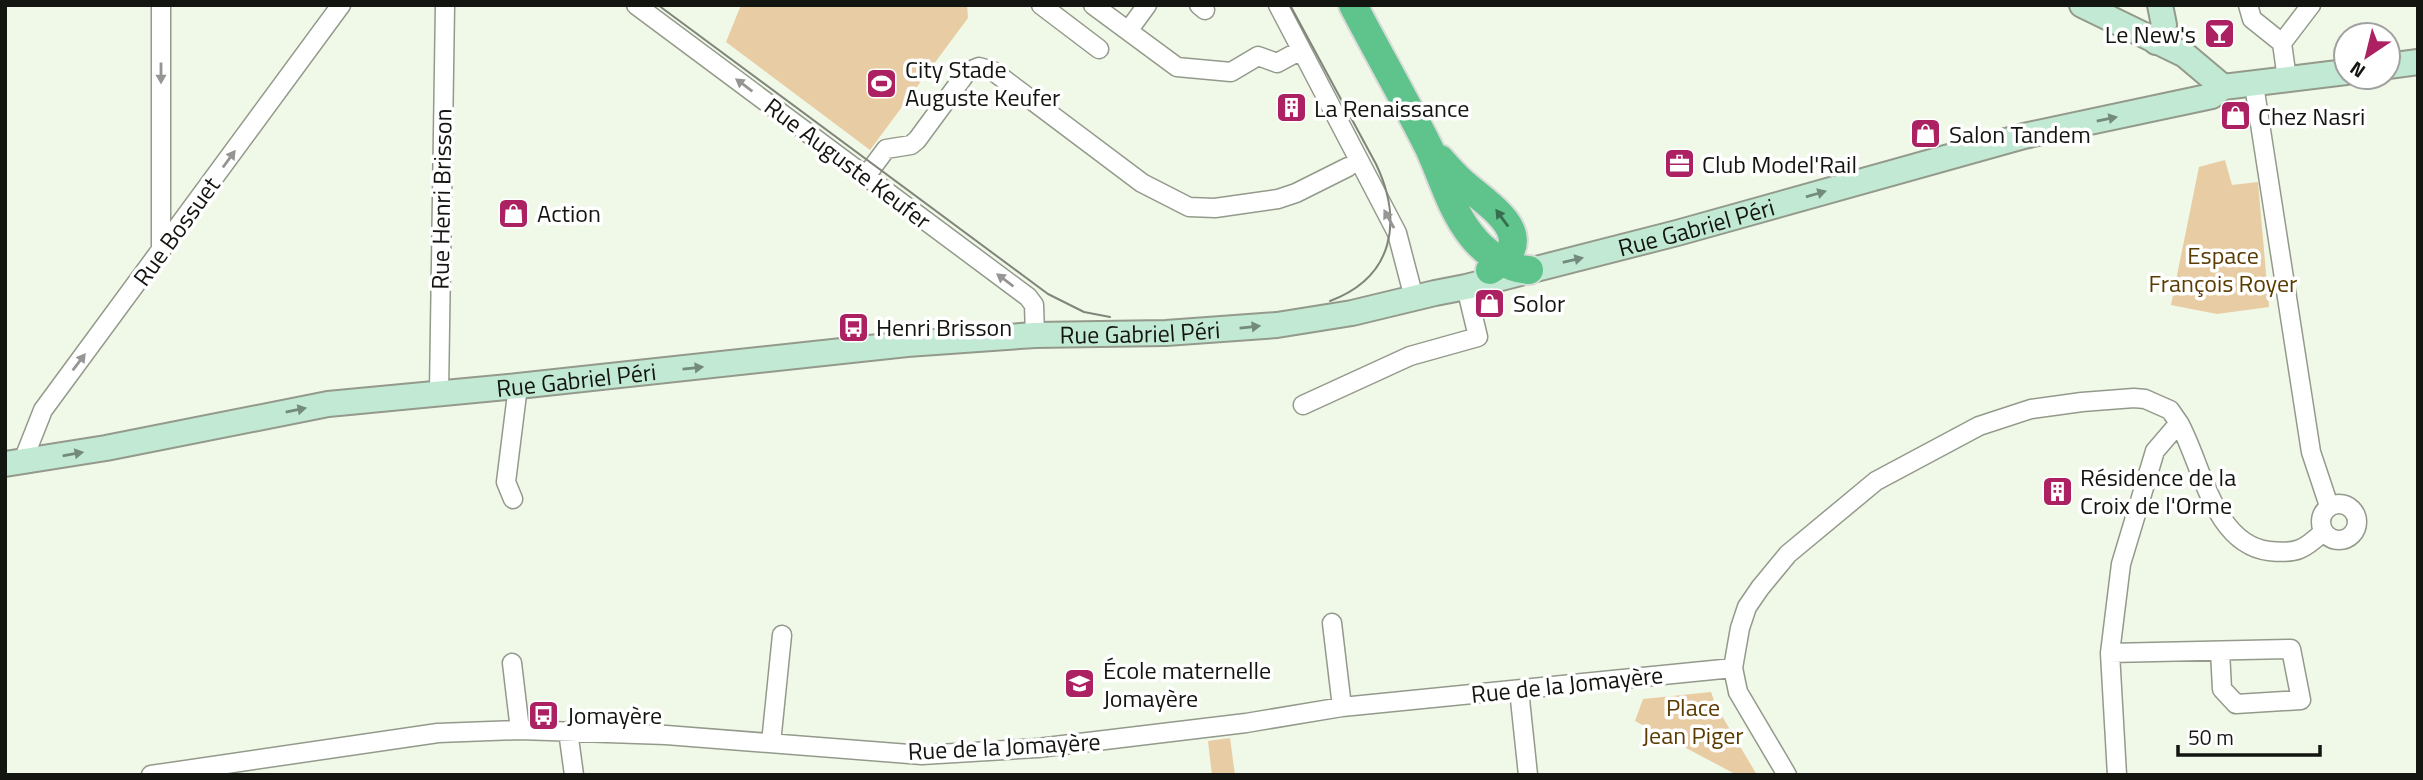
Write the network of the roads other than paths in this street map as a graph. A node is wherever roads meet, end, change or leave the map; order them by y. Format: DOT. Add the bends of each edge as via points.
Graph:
graph roads {
  1 [pos="161,5"];
  2 [pos="341,5"];
  3 [pos="445,5"];
  4 [pos="636,5"];
  5 [pos="1041,5"];
  6 [pos="1093,5"];
  7 [pos="1147,5"];
  8 [pos="1278,5"];
  9 [pos="1353,5"];
  10 [pos="2082,5"];
  11 [pos="2160,5"];
  12 [pos="2248,5"];
  13 [pos="2311,5"];
  14 [pos="1128,31"];
  15 [pos="2156,42"];
  16 [pos="2282,43"];
  17 [pos="1098,49"];
  18 [pos="1301,50"];
  19 [pos="2332,74"];
  20 [pos="2287,79"];
  21 [pos="2254,85"];
  22 [pos="2223,87"];
  23 [pos="1348,167"];
  24 [pos="866,176"];
  25 [pos="161,252"];
  26 [pos="1497,273"];
  27 [pos="1424,295"];
  28 [pos="1035,335"];
  29 [pos="518,386"];
  30 [pos="439,392"];
  31 [pos="1303,405"];
  32 [pos="2179,423"];
  33 [pos="14,463"];
  34 [pos="513,499"];
  35 [pos="2329,506"];
  36 [pos="2323,532"];
  37 [pos="1332,623"];
  38 [pos="782,635"];
  39 [pos="2220,651"];
  40 [pos="2110,653"];
  41 [pos="512,663"];
  42 [pos="1733,668"];
  43 [pos="1519,690"];
  44 [pos="1342,707"];
  45 [pos="520,730"];
  46 [pos="568,731"];
  47 [pos="771,743"];
  48 [pos="275,766"];
  49 [pos="151,775"];
  50 [pos="574,775"];
  51 [pos="1528,775"];
  52 [pos="1787,775"];
  53 [pos="2116,775"];
  1 -- 25 [label="street, one-way"];
  25 -- 2 [label="street, Rue Bossuet, one-way"];
  3 -- 30 [label="street, Rue Henri Brisson"];
  24 -- 4 [label="street, Rue Auguste Keufer, one-way"];
  5 -- 17 [label="street"];
  6 -- 14 [label="street"];
  7 -- 14 [label="street"];
  8 -- 18 [label="street"];
  9 -- 26 [label="highway" via="1466,229"];
  10 -- 15 [label="main road"];
  11 -- 15 [label="main road" via="2164,25"];
  12 -- 16 [label="street" via="2252,19"];
  13 -- 16 [label="street"];
  14 -- 18 [label="street" via="1177,67 1231,72 1258,56 1277,63"];
  15 -- 22 [label="main road" via="2185,55"];
  16 -- 20 [label="street"];
  27 -- 18 [label="street, one-way" via="1397,233"];
  19 -- 20 [label="main road, Rue Gabriel Péri"];
  20 -- 21 [label="main road, Rue Gabriel Péri"];
  21 -- 22 [label="main road, Rue Gabriel Péri"];
  21 -- 35 [label="street" via="2311,452"];
  26 -- 22 [label="main road, Rue Gabriel Péri, one-way" via="1677,233 2024,136 2212,96"];
  23 -- 24 [label="street" via="1278,199 1189,207 1142,183 993,71 979,67 967,72 917,140 886,149"];
  28 -- 24 [label="street, Rue Auguste Keufer, one-way" via="1034,305 1028,297"];
  33 -- 25 [label="street, Rue Bossuet, one-way" via="43,410"];
  26 -- 27 [label="main road, Rue Gabriel Péri"];
  26 -- 31 [label="street" via="1478,337 1410,356"];
  28 -- 27 [label="main road, Rue Gabriel Péri, one-way" via="1230,329 1352,313"];
  29 -- 28 [label="main road, Rue Gabriel Péri, one-way" via="907,344"];
  29 -- 30 [label="main road, Rue Gabriel Péri"];
  29 -- 34 [label="street" via="506,482"];
  33 -- 30 [label="main road, Rue Gabriel Péri, one-way" via="328,404"];
  32 -- 36 [label="street" via="2219,516 2239,539 2260,550 2289,553 2307,546"];
  32 -- 40 [label="street" via="2155,451 2121,564"];
  32 -- 42 [label="street" via="2170,410 2145,398 2082,402 2031,409 1979,426 1919,457 1876,481 1788,554 1747,607"];
  35 -- 36 [label="street" via="2320,521"];
  35 -- 36 [label="street" via="2351,508 2357,517 2356,528 2350,538 2338,541"];
  37 -- 44 [label="street"];
  38 -- 47 [label="street"];
  39 -- 39 [label="street" via="2291,649 2301,700 2236,704 2222,690"];
  39 -- 40 [label="street"];
  40 -- 53 [label="street"];
  41 -- 45 [label="street"];
  42 -- 43 [label="street, Rue de la Jomayère"];
  42 -- 52 [label="street" via="1738,692"];
  43 -- 44 [label="street, Rue de la Jomayère"];
  43 -- 51 [label="street"];
  44 -- 47 [label="street, Rue de la Jomayère" via="1038,748 922,755"];
  45 -- 46 [label="street, Rue de la Jomayère"];
  45 -- 48 [label="street, Rue de la Jomayère" via="438,733"];
  46 -- 47 [label="street, Rue de la Jomayère"];
  46 -- 50 [label="street"];
  48 -- 49 [label="street, Rue de la Jomayère"];
}
